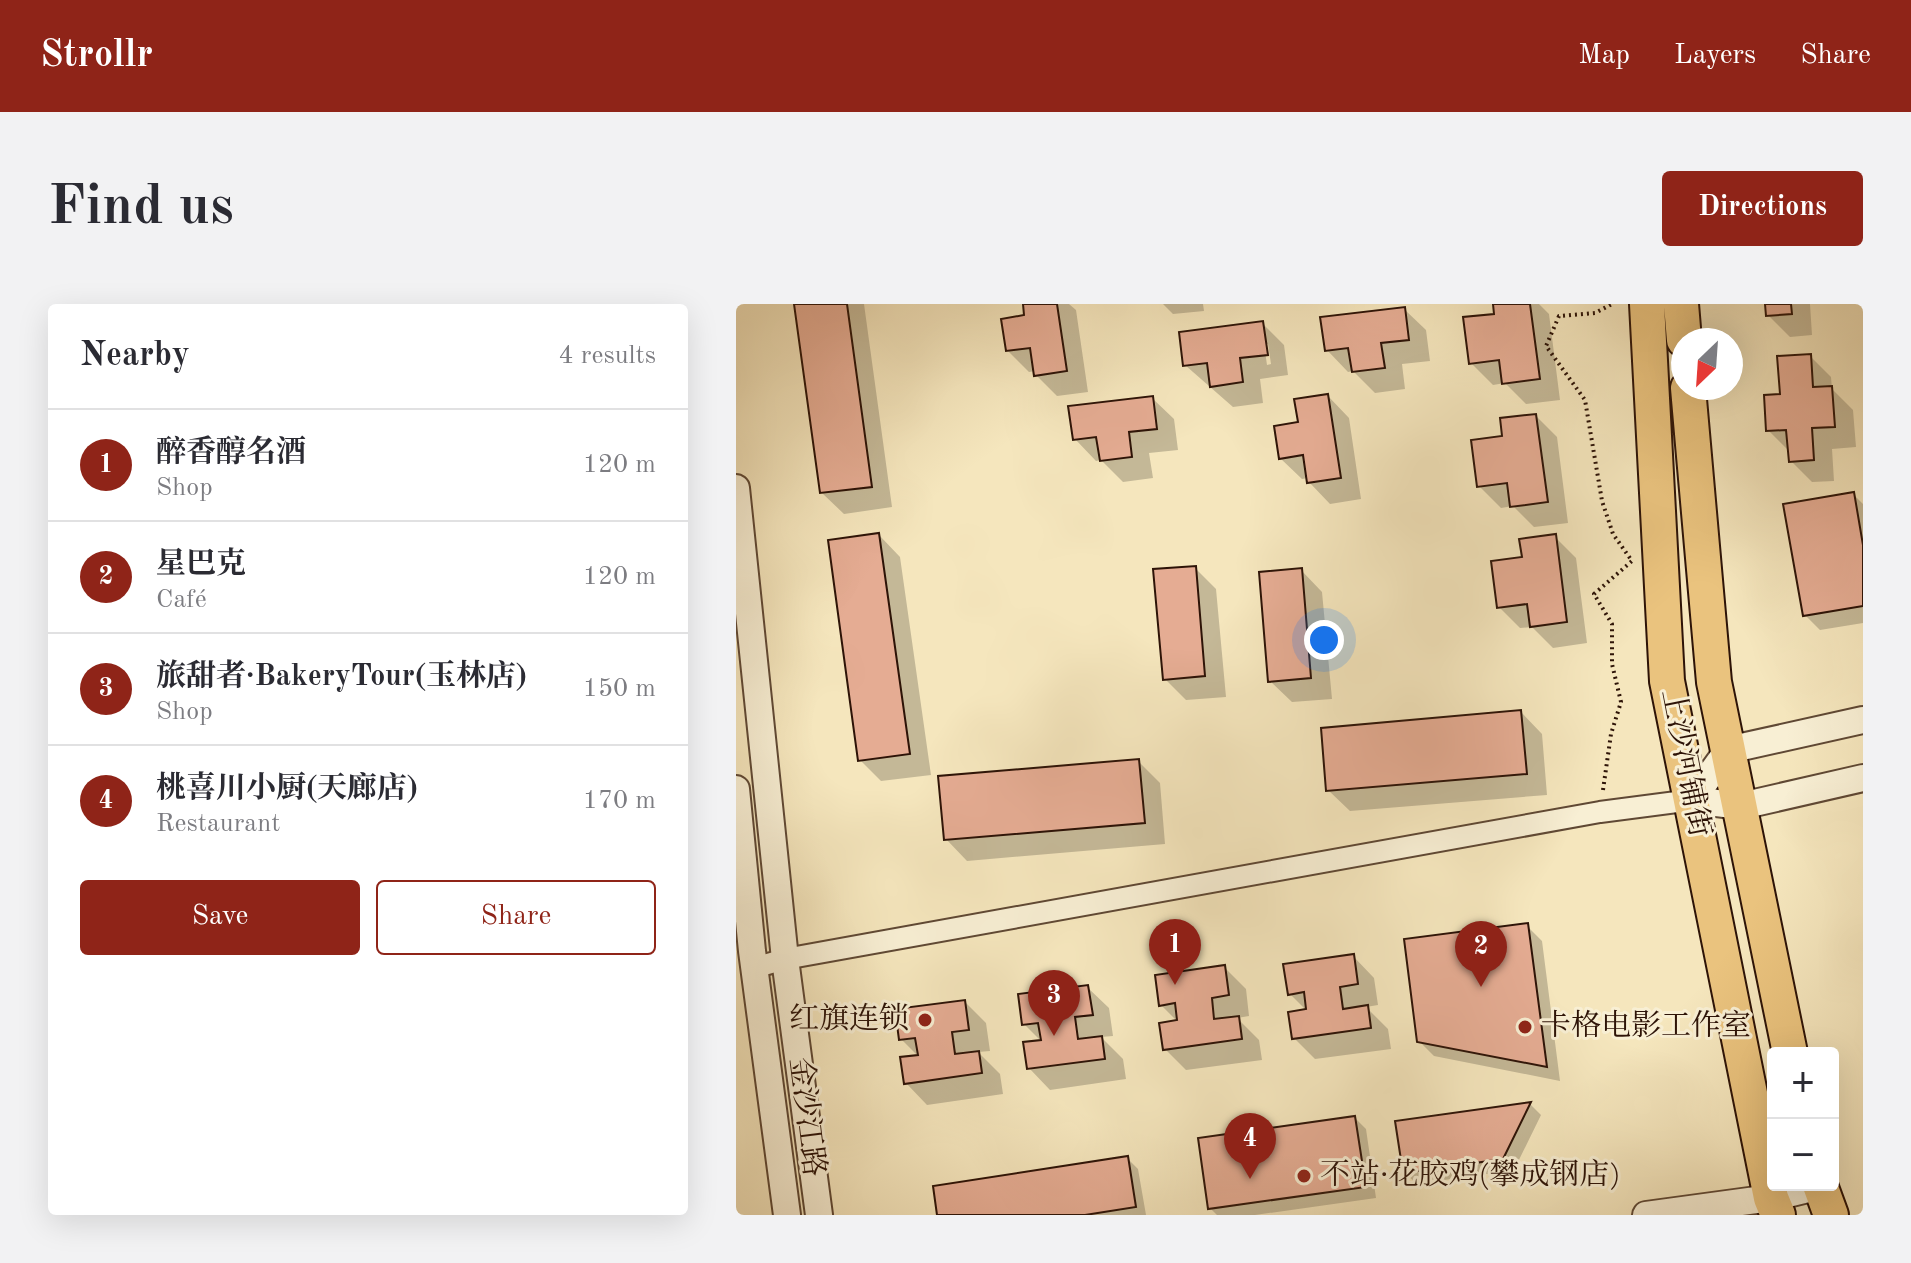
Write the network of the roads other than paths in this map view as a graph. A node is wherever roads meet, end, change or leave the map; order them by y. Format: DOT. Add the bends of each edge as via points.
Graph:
graph roads {
  1 [pos="1647,304"];
  2 [pos="1681,304"];
  3 [pos="1683,328"];
  4 [pos="1689,400"];
  5 [pos="736,488"];
  6 [pos="1863,720"];
  7 [pos="1728,750"];
  8 [pos="1863,778"];
  9 [pos="736,789"];
  10 [pos="1692,800"];
  11 [pos="1741,806"];
  12 [pos="785,959"];
  13 [pos="754,968"];
  14 [pos="1789,1047"];
  15 [pos="1809,1191"];
  16 [pos="1822,1191"];
  17 [pos="1774,1207"];
  18 [pos="787,1215"];
  19 [pos="819,1215"];
  20 [pos="1646,1215"];
  21 [pos="1831,1215"];
  1 -- 10 [label="main road, 上沙河铺街" via="1667,681"];
  2 -- 3 [label="main road"];
  4 -- 7 [label="main road, 上沙河铺街" via="1714,682"];
  5 -- 12 [label="street"];
  6 -- 7 [label="street"];
  7 -- 10 [label="street"];
  7 -- 11 [label="main road, 上沙河铺街"];
  8 -- 11 [label="street"];
  9 -- 13 [label="street, 金沙江路"];
  10 -- 11 [label="street"];
  10 -- 12 [label="street" via="1600,812"];
  10 -- 17 [label="main road, 上沙河铺街"];
  11 -- 14 [label="main road, 上沙河铺街"];
  12 -- 13 [label="street"];
  12 -- 19 [label="street"];
  13 -- 18 [label="street, 金沙江路"];
  15 -- 17 [label="street"];
  16 -- 21 [label="main road"];
  17 -- 20 [label="street"];
}
